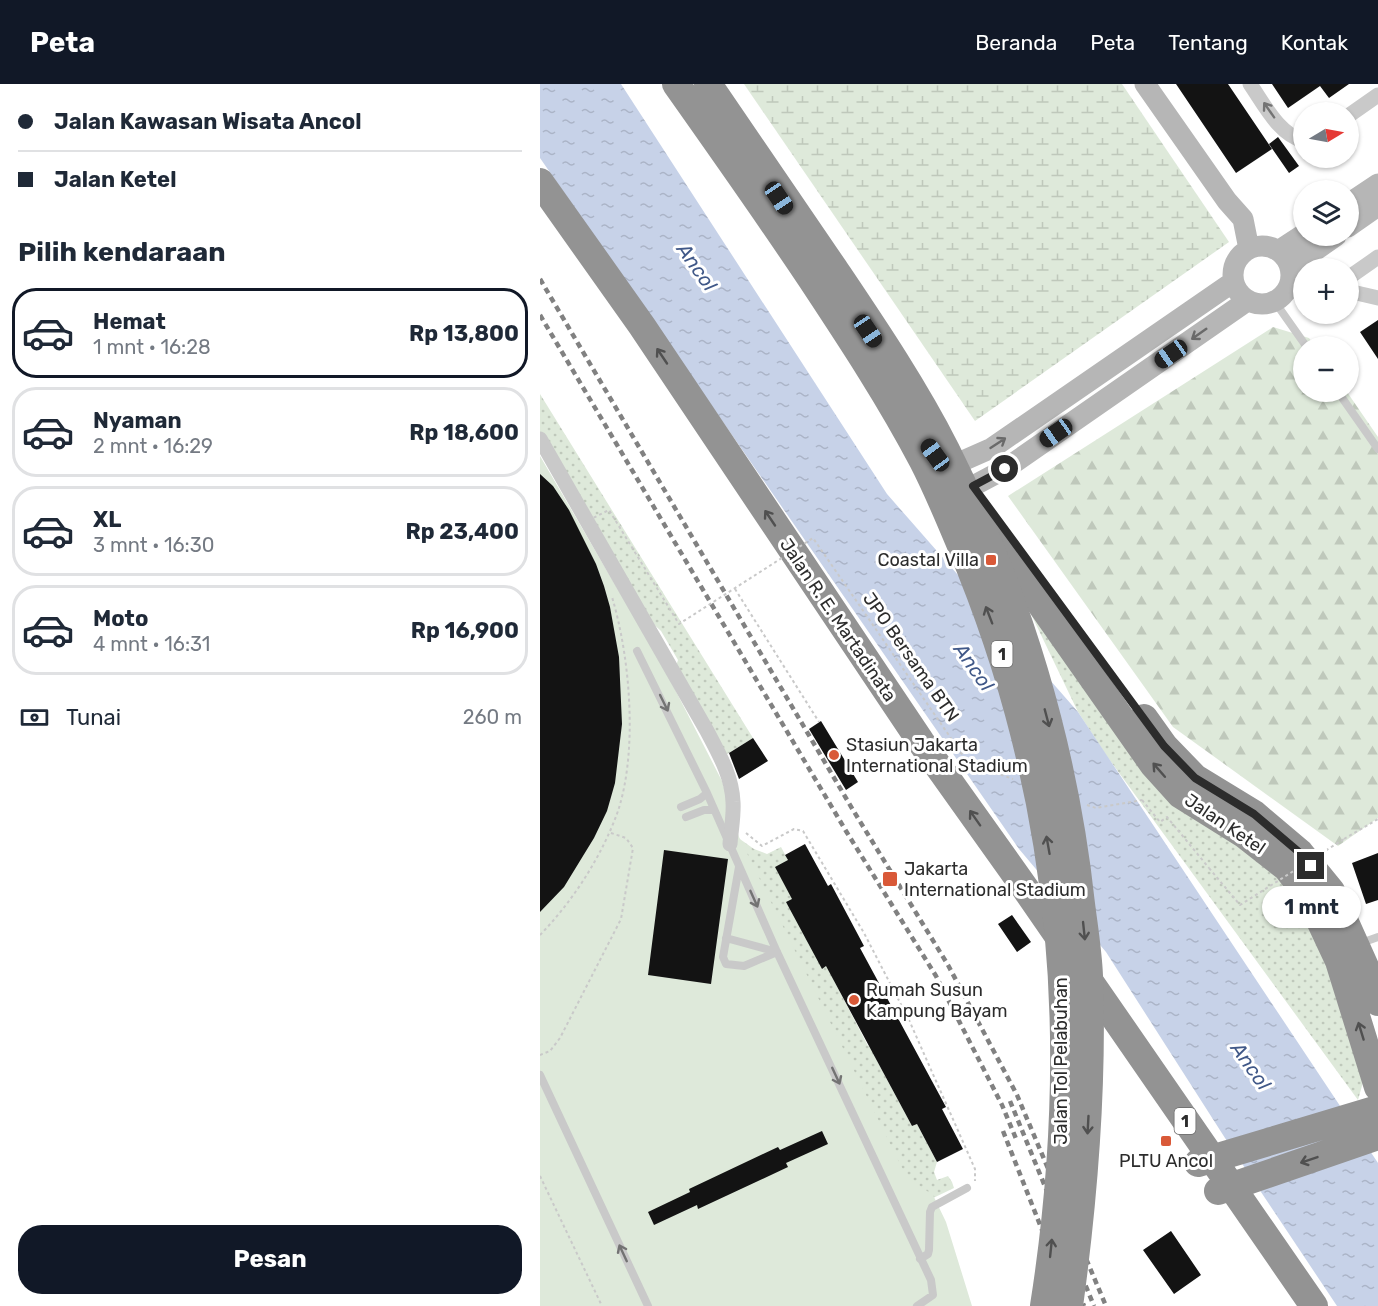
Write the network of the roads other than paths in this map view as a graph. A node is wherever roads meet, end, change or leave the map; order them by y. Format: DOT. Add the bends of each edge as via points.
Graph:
graph roads {
  1 [pos="670,84"];
  2 [pos="676,84"];
  3 [pos="702,84"];
  4 [pos="708,84"];
  5 [pos="1145,84"];
  6 [pos="1250,84"];
  7 [pos="1378,95"];
  8 [pos="1359,108"];
  9 [pos="1293,137"];
  10 [pos="540,182"];
  11 [pos="1378,184"];
  12 [pos="1359,197"];
  13 [pos="1378,206"];
  14 [pos="1359,219"];
  15 [pos="1300,246"];
  16 [pos="1323,246"];
  17 [pos="1249,249"];
  18 [pos="1378,257"];
  19 [pos="1359,270"];
  20 [pos="1290,272"];
  21 [pos="1233,282"];
  22 [pos="1359,294"];
  23 [pos="1378,298"];
  24 [pos="1247,301"];
  25 [pos="1275,302"];
  26 [pos="1299,336"];
  27 [pos="1345,402"];
  28 [pos="540,439"];
  29 [pos="1378,449"];
  30 [pos="961,480"];
  31 [pos="637,651"];
  32 [pos="708,793"];
  33 [pos="681,807"];
  34 [pos="714,810"];
  35 [pos="686,817"];
  36 [pos="730,844"];
  37 [pos="739,867"];
  38 [pos="1352,934"];
  39 [pos="726,938"];
  40 [pos="777,952"];
  41 [pos="1378,1002"];
  42 [pos="540,1075"];
  43 [pos="1378,1086"];
  44 [pos="1378,1109"];
  45 [pos="1364,1131"];
  46 [pos="1212,1159"];
  47 [pos="1231,1187"];
  48 [pos="967,1188"];
  49 [pos="920,1259"];
  50 [pos="648,1306"];
  51 [pos="917,1306"];
  52 [pos="1044,1306"];
  53 [pos="1069,1306"];
  54 [pos="1296,1306"];
  55 [pos="1314,1306"];
  1 -- 30 [label="highway" via="800,270"];
  52 -- 2 [label="highway, Jalan Tol Pelabuhan / 1, one-way, bridge" via="1061,1162 1065,1027 1053,872 1034,769 1015,696 990,619 923,462 852,340"];
  3 -- 30 [label="highway"];
  4 -- 53 [label="highway, Jalan Tol Pelabuhan / 1, one-way, bridge" via="893,356 945,449 986,537 1032,662 1056,752 1075,849 1089,973 1086,1151"];
  5 -- 17 [label="street" via="1243,219"];
  9 -- 6 [label="street, one-way" via="1276,121"];
  7 -- 8 [label="street"];
  46 -- 10 [label="highway, Jalan R. E. Martadinata / 1, one-way" via="921,742 642,326"];
  11 -- 12 [label="street"];
  13 -- 14 [label="street"];
  15 -- 20 [label="street"];
  16 -- 20 [label="street"];
  17 -- 20 [label="street" via="1264,246"];
  17 -- 21 [label="street" via="1235,263"];
  18 -- 19 [label="street"];
  20 -- 25 [label="street" via="1284,295"];
  21 -- 24 [label="street"];
  30 -- 21 [label="street, one-way" via="992,448"];
  22 -- 23 [label="street"];
  24 -- 25 [label="street" via="1266,305"];
  24 -- 30 [label="street, one-way" via="1005,469"];
  25 -- 26 [label="lane"];
  27 -- 29 [label="lane"];
  28 -- 36 [label="street" via="712,740 730,782"];
  30 -- 38 [label="highway, Jalan Ketel" via="1153,764 1181,795 1245,835 1287,868 1309,897"];
  31 -- 32 [label="lane, one-way"];
  32 -- 33 [label="lane"];
  32 -- 34 [label="lane"];
  34 -- 35 [label="lane"];
  34 -- 36 [label="lane"];
  36 -- 37 [label="lane"];
  37 -- 39 [label="lane"];
  37 -- 40 [label="lane, one-way"];
  38 -- 41 [label="highway, Jalan Ketel"];
  43 -- 38 [label="highway, Jalan Ketel, one-way" via="1340,961"];
  39 -- 40 [label="lane"];
  39 -- 40 [label="lane" via="726,964 744,966"];
  40 -- 49 [label="lane, one-way"];
  50 -- 42 [label="lane, one-way"];
  44 -- 45 [label="highway"];
  45 -- 46 [label="highway"];
  45 -- 47 [label="highway, one-way"];
  46 -- 47 [label="highway, Jalan R. E. Martadinata / 1"];
  47 -- 54 [label="highway, Jalan R. E. Martadinata / 1"];
  47 -- 55 [label="highway, Jalan R. E. Martadinata / 1"];
  48 -- 49 [label="lane" via="932,1207 929,1251"];
  49 -- 51 [label="lane" via="931,1280 933,1295"];
}
